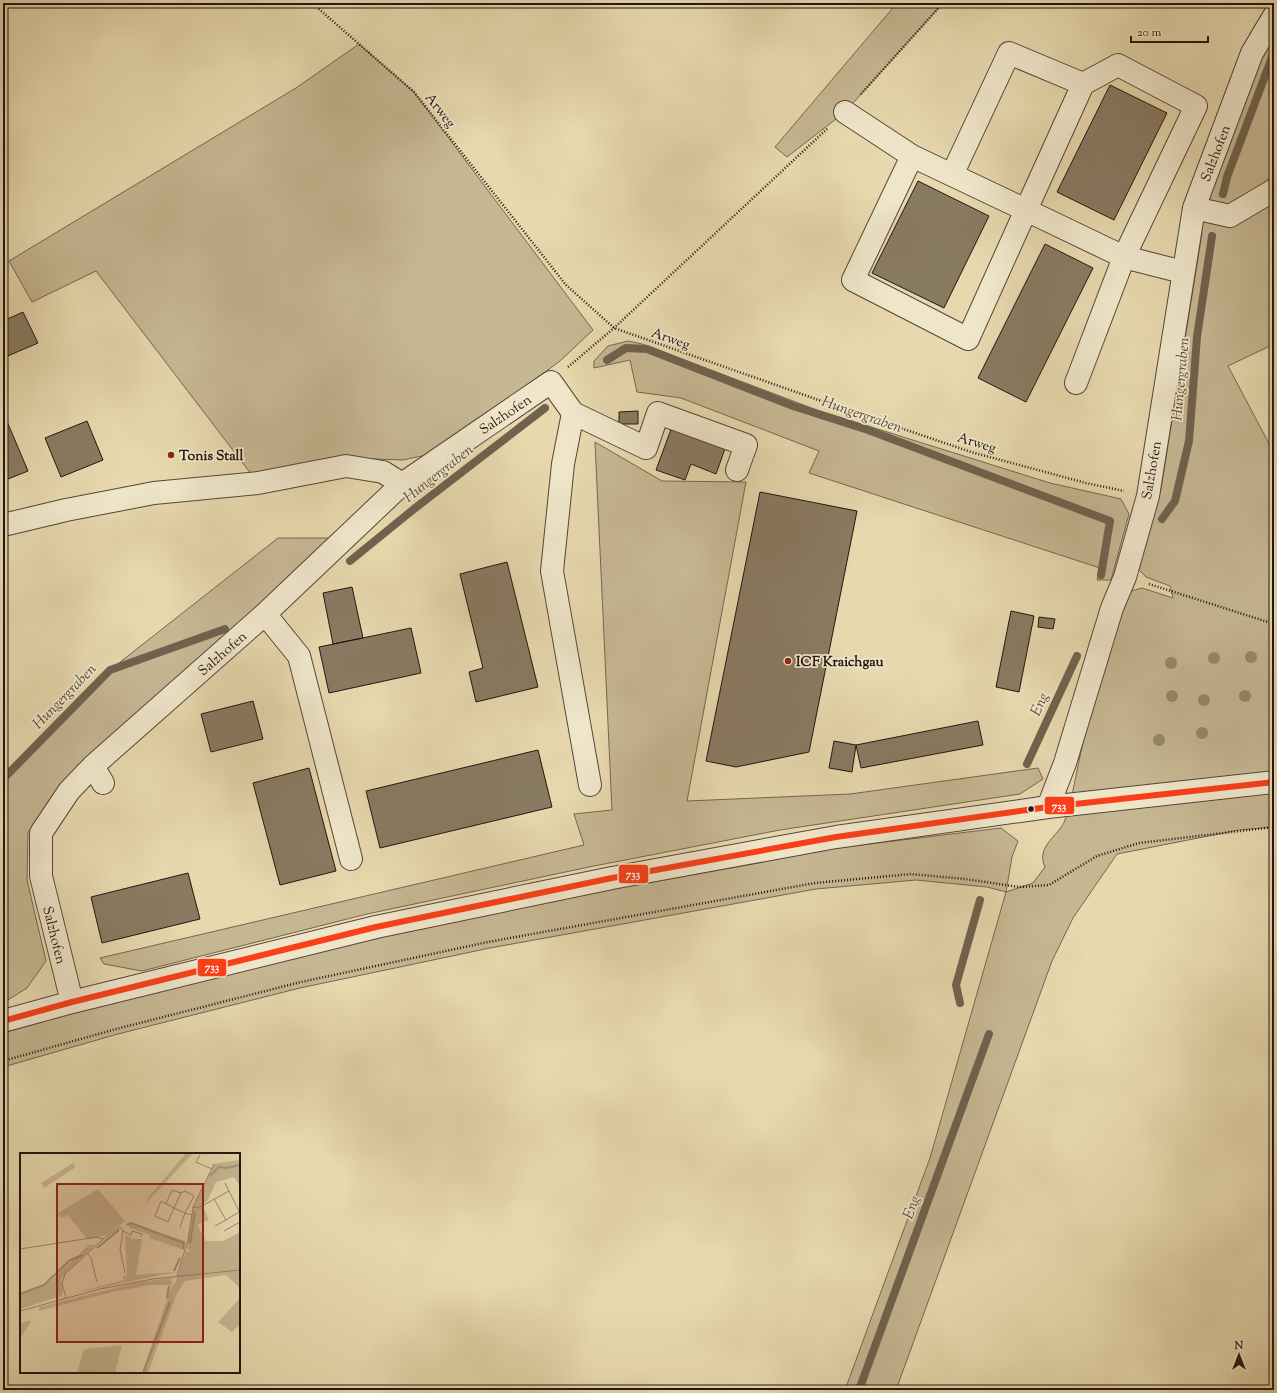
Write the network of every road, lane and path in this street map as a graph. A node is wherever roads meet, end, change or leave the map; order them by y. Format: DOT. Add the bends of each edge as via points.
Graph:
graph roads {
  1 [pos="312,3"];
  2 [pos="943,3"];
  3 [pos="1274,16"];
  4 [pos="1083,84"];
  5 [pos="845,112"];
  6 [pos="912,156"];
  7 [pos="952,175"];
  8 [pos="1274,190"];
  9 [pos="1194,208"];
  10 [pos="1026,210"];
  11 [pos="1124,257"];
  12 [pos="1183,272"];
  13 [pos="614,328"];
  14 [pos="551,382"];
  15 [pos="1076,383"];
  16 [pos="573,413"];
  17 [pos="737,470"];
  18 [pos="402,484"];
  19 [pos="1148,496"];
  20 [pos="3,525"];
  21 [pos="1125,577"];
  22 [pos="266,614"];
  23 [pos="1274,624"];
  24 [pos="1274,782"];
  25 [pos="590,785"];
  26 [pos="1048,807"];
  27 [pos="1274,827"];
  28 [pos="350,859"];
  29 [pos="72,1002"];
  30 [pos="3,1021"];
  31 [pos="3,1060"];
  1 -- 13 [label="path, Arweg" via="414,92 566,285"];
  2 -- 5 [label="path"];
  3 -- 9 [label="street, Salzhofen" via="1252,53"];
  4 -- 7 [label="street" via="1009,53"];
  4 -- 10 [label="street"];
  4 -- 11 [label="street" via="1118,65 1196,106"];
  5 -- 6 [label="street"];
  5 -- 13 [label="path"];
  6 -- 7 [label="street"];
  6 -- 10 [label="street" via="853,280 968,339"];
  7 -- 10 [label="street"];
  8 -- 9 [label="street" via="1230,216"];
  9 -- 12 [label="street, Salzhofen"];
  10 -- 11 [label="street"];
  11 -- 12 [label="street"];
  11 -- 15 [label="street"];
  12 -- 19 [label="street, Salzhofen"];
  13 -- 14 [label="path"];
  13 -- 19 [label="path, Arweg" via="971,452 1086,483"];
  14 -- 16 [label="street"];
  14 -- 18 [label="street, Salzhofen"];
  16 -- 17 [label="street" via="646,448 658,413 746,445"];
  16 -- 25 [label="street" via="563,464 552,571"];
  18 -- 20 [label="street" via="383,472 346,466 258,483 154,493"];
  18 -- 22 [label="street, Salzhofen"];
  19 -- 21 [label="street, Salzhofen"];
  21 -- 23 [label="path"];
  21 -- 26 [label="street, Salzhofen" via="1112,608 1065,763"];
  22 -- 28 [label="street" via="299,656"];
  22 -- 29 [label="street, Salzhofen" via="98,775 69,791 41,833 41,876"];
  24 -- 26 [label="street"];
  26 -- 29 [label="street" via="836,837 612,878 376,927"];
  27 -- 31 [label="path" via="1139,843 1097,856 1049,885 1019,887 911,874 815,883 488,942 301,982"];
  29 -- 30 [label="street"];
}
